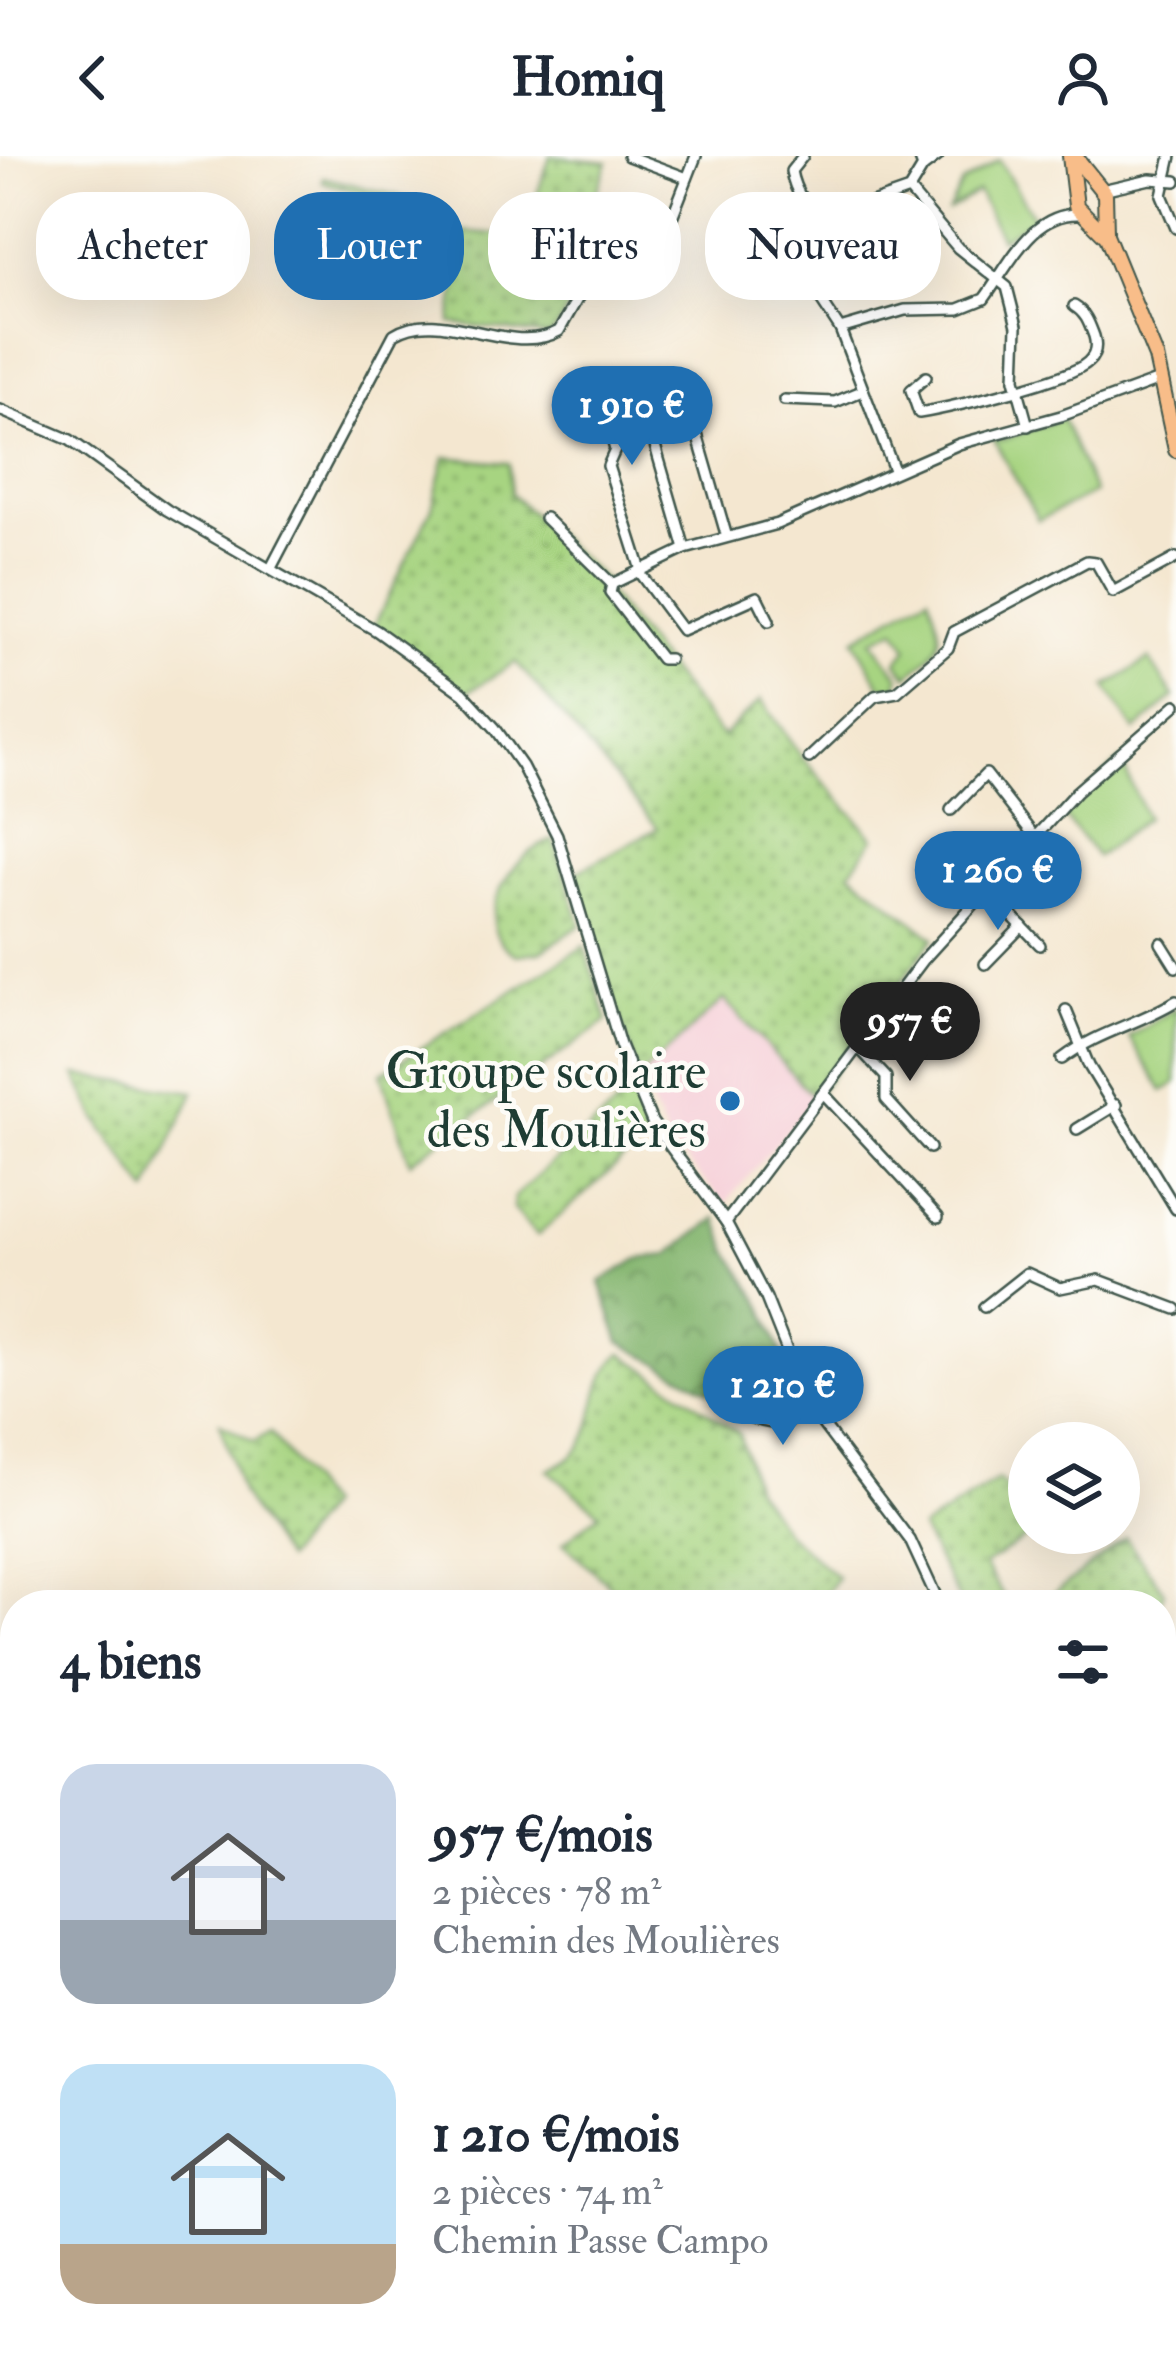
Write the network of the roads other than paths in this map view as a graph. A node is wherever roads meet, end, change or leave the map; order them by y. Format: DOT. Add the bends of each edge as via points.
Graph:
graph roads {
  1 [pos="628,156"];
  2 [pos="696,156"];
  3 [pos="803,156"];
  4 [pos="938,156"];
  5 [pos="1072,156"];
  6 [pos="1171,156"];
  7 [pos="921,162"];
  8 [pos="687,178"];
  9 [pos="1162,180"];
  10 [pos="1176,181"];
  11 [pos="909,190"];
  12 [pos="799,192"];
  13 [pos="904,192"];
  14 [pos="1088,203"];
  15 [pos="1176,229"];
  16 [pos="1000,278"];
  17 [pos="821,300"];
  18 [pos="1073,306"];
  19 [pos="840,329"];
  20 [pos="926,377"];
  21 [pos="1162,379"];
  22 [pos="1017,388"];
  23 [pos="862,391"];
  24 [pos="600,394"];
  25 [pos="784,400"];
  26 [pos="0,410"];
  27 [pos="645,411"];
  28 [pos="692,420"];
  29 [pos="1028,426"];
  30 [pos="1176,450"];
  31 [pos="894,470"];
  32 [pos="545,518"];
  33 [pos="726,534"];
  34 [pos="685,549"];
  35 [pos="1176,558"];
  36 [pos="271,568"];
  37 [pos="640,571"];
  38 [pos="612,584"];
  39 [pos="769,621"];
  40 [pos="669,659"];
  41 [pos="1176,705"];
  42 [pos="809,758"];
  43 [pos="951,810"];
  44 [pos="1035,837"];
  45 [pos="987,890"];
  46 [pos="1022,926"];
  47 [pos="1161,943"];
  48 [pos="1040,945"];
  49 [pos="985,964"];
  50 [pos="1176,967"];
  51 [pos="1176,1000"];
  52 [pos="1066,1010"];
  53 [pos="1083,1043"];
  54 [pos="859,1048"];
  55 [pos="1062,1059"];
  56 [pos="825,1095"];
  57 [pos="1116,1105"];
  58 [pos="1078,1130"];
  59 [pos="930,1148"];
  60 [pos="1176,1209"];
  61 [pos="938,1217"];
  62 [pos="726,1222"];
  63 [pos="984,1307"];
  64 [pos="1176,1309"];
  65 [pos="809,1406"];
  66 [pos="738,1413"];
  67 [pos="933,1590"];
  1 -- 8 [label="street"];
  2 -- 8 [label="street"];
  3 -- 12 [label="street" via="791,171"];
  4 -- 7 [label="street"];
  5 -- 14 [label="main road"];
  6 -- 9 [label="street"];
  7 -- 11 [label="street"];
  8 -- 36 [label="street" via="667,230 592,272 567,322 549,337 417,326 394,334"];
  9 -- 10 [label="street"];
  9 -- 14 [label="street" via="1125,185"];
  9 -- 15 [label="street"];
  11 -- 13 [label="street"];
  11 -- 16 [label="street" via="958,248"];
  14 -- 16 [label="street" via="1038,225"];
  14 -- 21 [label="main road"];
  16 -- 19 [label="street" via="972,307 905,310"];
  16 -- 22 [label="street" via="1015,304"];
  17 -- 19 [label="street"];
  18 -- 22 [label="street" via="1096,341 1092,358"];
  19 -- 23 [label="street"];
  20 -- 22 [label="street" via="911,390 919,413"];
  21 -- 29 [label="street"];
  21 -- 30 [label="main road"];
  22 -- 29 [label="street"];
  23 -- 25 [label="street" via="835,402"];
  23 -- 31 [label="street"];
  24 -- 37 [label="street" via="615,450 608,466"];
  26 -- 36 [label="street" via="70,440 167,510"];
  27 -- 34 [label="street"];
  28 -- 33 [label="street"];
  29 -- 31 [label="street"];
  31 -- 33 [label="street" via="777,524"];
  32 -- 38 [label="street"];
  33 -- 34 [label="street"];
  34 -- 37 [label="street"];
  35 -- 42 [label="street" via="1113,592 1096,562 1087,561 954,632 948,648 897,692 875,696"];
  36 -- 62 [label="street" via="464,693 522,766 557,835 620,1045 652,1122"];
  37 -- 38 [label="street"];
  37 -- 39 [label="street" via="682,630 758,597"];
  38 -- 40 [label="street" via="631,622"];
  41 -- 44 [label="street"];
  43 -- 44 [label="street" via="986,774"];
  44 -- 45 [label="street"];
  45 -- 46 [label="street"];
  45 -- 54 [label="street"];
  46 -- 48 [label="street"];
  46 -- 49 [label="street"];
  47 -- 50 [label="street"];
  51 -- 53 [label="street" via="1131,1028"];
  52 -- 53 [label="street"];
  53 -- 55 [label="street"];
  53 -- 57 [label="street"];
  54 -- 56 [label="street"];
  54 -- 59 [label="street" via="886,1077 886,1099"];
  56 -- 61 [label="street"];
  56 -- 62 [label="street"];
  57 -- 58 [label="street"];
  57 -- 60 [label="street"];
  62 -- 65 [label="street"];
  63 -- 64 [label="street" via="1027,1273 1060,1288 1099,1280"];
  65 -- 66 [label="street" via="781,1426"];
  65 -- 67 [label="street" via="910,1540"];
}
